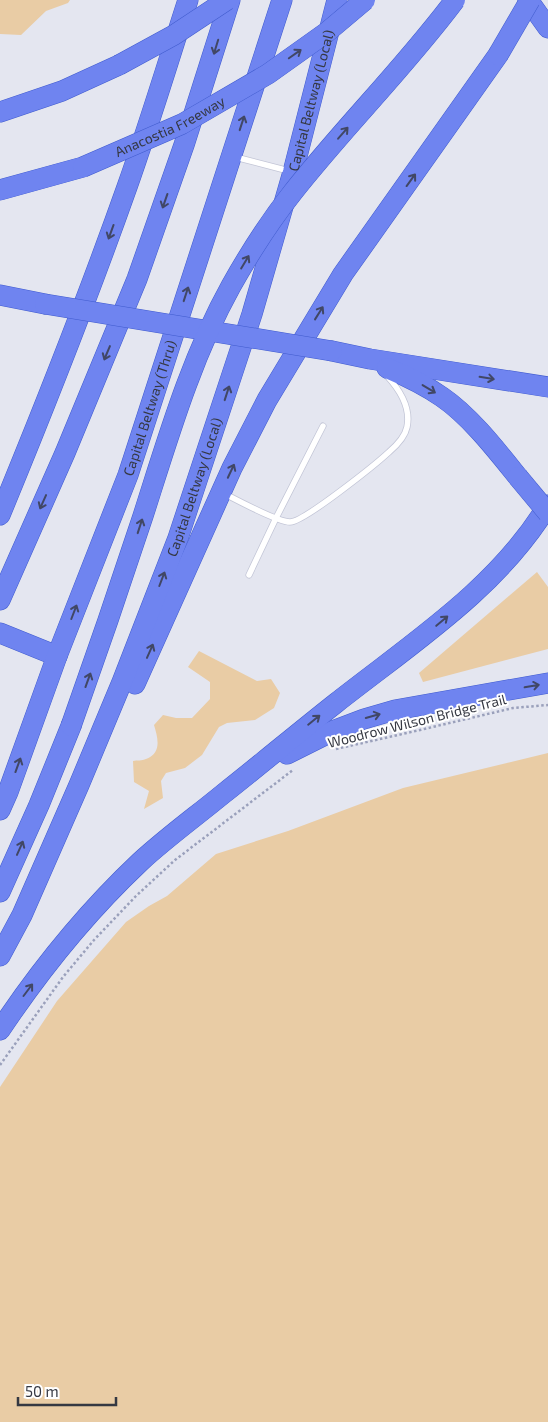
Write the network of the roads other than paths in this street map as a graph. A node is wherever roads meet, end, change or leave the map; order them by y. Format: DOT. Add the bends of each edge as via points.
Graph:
graph roads {
  1 [pos="177,0"];
  2 [pos="188,0"];
  3 [pos="228,0"];
  4 [pos="282,0"];
  5 [pos="337,0"];
  6 [pos="356,0"];
  7 [pos="365,0"];
  8 [pos="455,0"];
  9 [pos="529,0"];
  10 [pos="548,28"];
  11 [pos="327,32"];
  12 [pos="156,103"];
  13 [pos="0,112"];
  14 [pos="231,156"];
  15 [pos="294,172"];
  16 [pos="0,190"];
  17 [pos="0,295"];
  18 [pos="376,366"];
  19 [pos="548,388"];
  20 [pos="50,393"];
  21 [pos="322,426"];
  22 [pos="0,479"];
  23 [pos="222,492"];
  24 [pos="548,505"];
  25 [pos="548,513"];
  26 [pos="0,515"];
  27 [pos="276,518"];
  28 [pos="249,575"];
  29 [pos="0,600"];
  30 [pos="0,633"];
  31 [pos="57,656"];
  32 [pos="548,683"];
  33 [pos="222,795"];
  34 [pos="0,810"];
  35 [pos="0,892"];
  36 [pos="22,915"];
  37 [pos="0,956"];
  38 [pos="0,1030"];
  1 -- 12 [label="highway"];
  2 -- 12 [label="highway"];
  3 -- 13 [label="highway, bridge" via="119,66 62,91"];
  3 -- 29 [label="highway, one-way" via="184,145 138,279"];
  14 -- 4 [label="highway, Capital Beltway (Thru), one-way"];
  5 -- 15 [label="highway, Capital Beltway (Local)"];
  6 -- 11 [label="highway, bridge"];
  7 -- 11 [label="highway, bridge"];
  35 -- 8 [label="highway, one-way, bridge" via="71,726 117,598 179,403 202,344 231,286 293,192"];
  9 -- 10 [label="highway"];
  23 -- 9 [label="highway, one-way, bridge" via="267,400 338,282 498,55"];
  16 -- 11 [label="highway, Anacostia Freeway, one-way, bridge" via="83,167 182,124 268,74"];
  12 -- 20 [label="highway, one-way" via="109,239"];
  14 -- 15 [label="lane"];
  31 -- 14 [label="highway, Capital Beltway (Thru), one-way" via="128,475"];
  36 -- 15 [label="highway, Capital Beltway (Local), one-way" via="119,691 178,538 252,314"];
  17 -- 18 [label="highway, bridge" via="332,351"];
  18 -- 19 [label="highway, one-way"];
  18 -- 25 [label="highway, one-way, bridge" via="420,384 468,419"];
  18 -- 27 [label="lane" via="396,385 404,401 408,416 403,437 390,452 315,510 290,522"];
  20 -- 22 [label="highway"];
  20 -- 26 [label="highway"];
  21 -- 27 [label="lane"];
  23 -- 27 [label="lane"];
  36 -- 23 [label="highway, one-way" via="86,788"];
  33 -- 24 [label="highway, one-way" via="480,588 512,554"];
  27 -- 28 [label="lane"];
  30 -- 31 [label="highway"];
  34 -- 31 [label="highway, Capital Beltway (Thru), one-way"];
  33 -- 32 [label="highway, one-way" via="306,743 364,719 395,710"];
  38 -- 33 [label="highway, one-way" via="45,967 106,896 172,834"];
  36 -- 37 [label="highway, Capital Beltway (Local)"];
}
